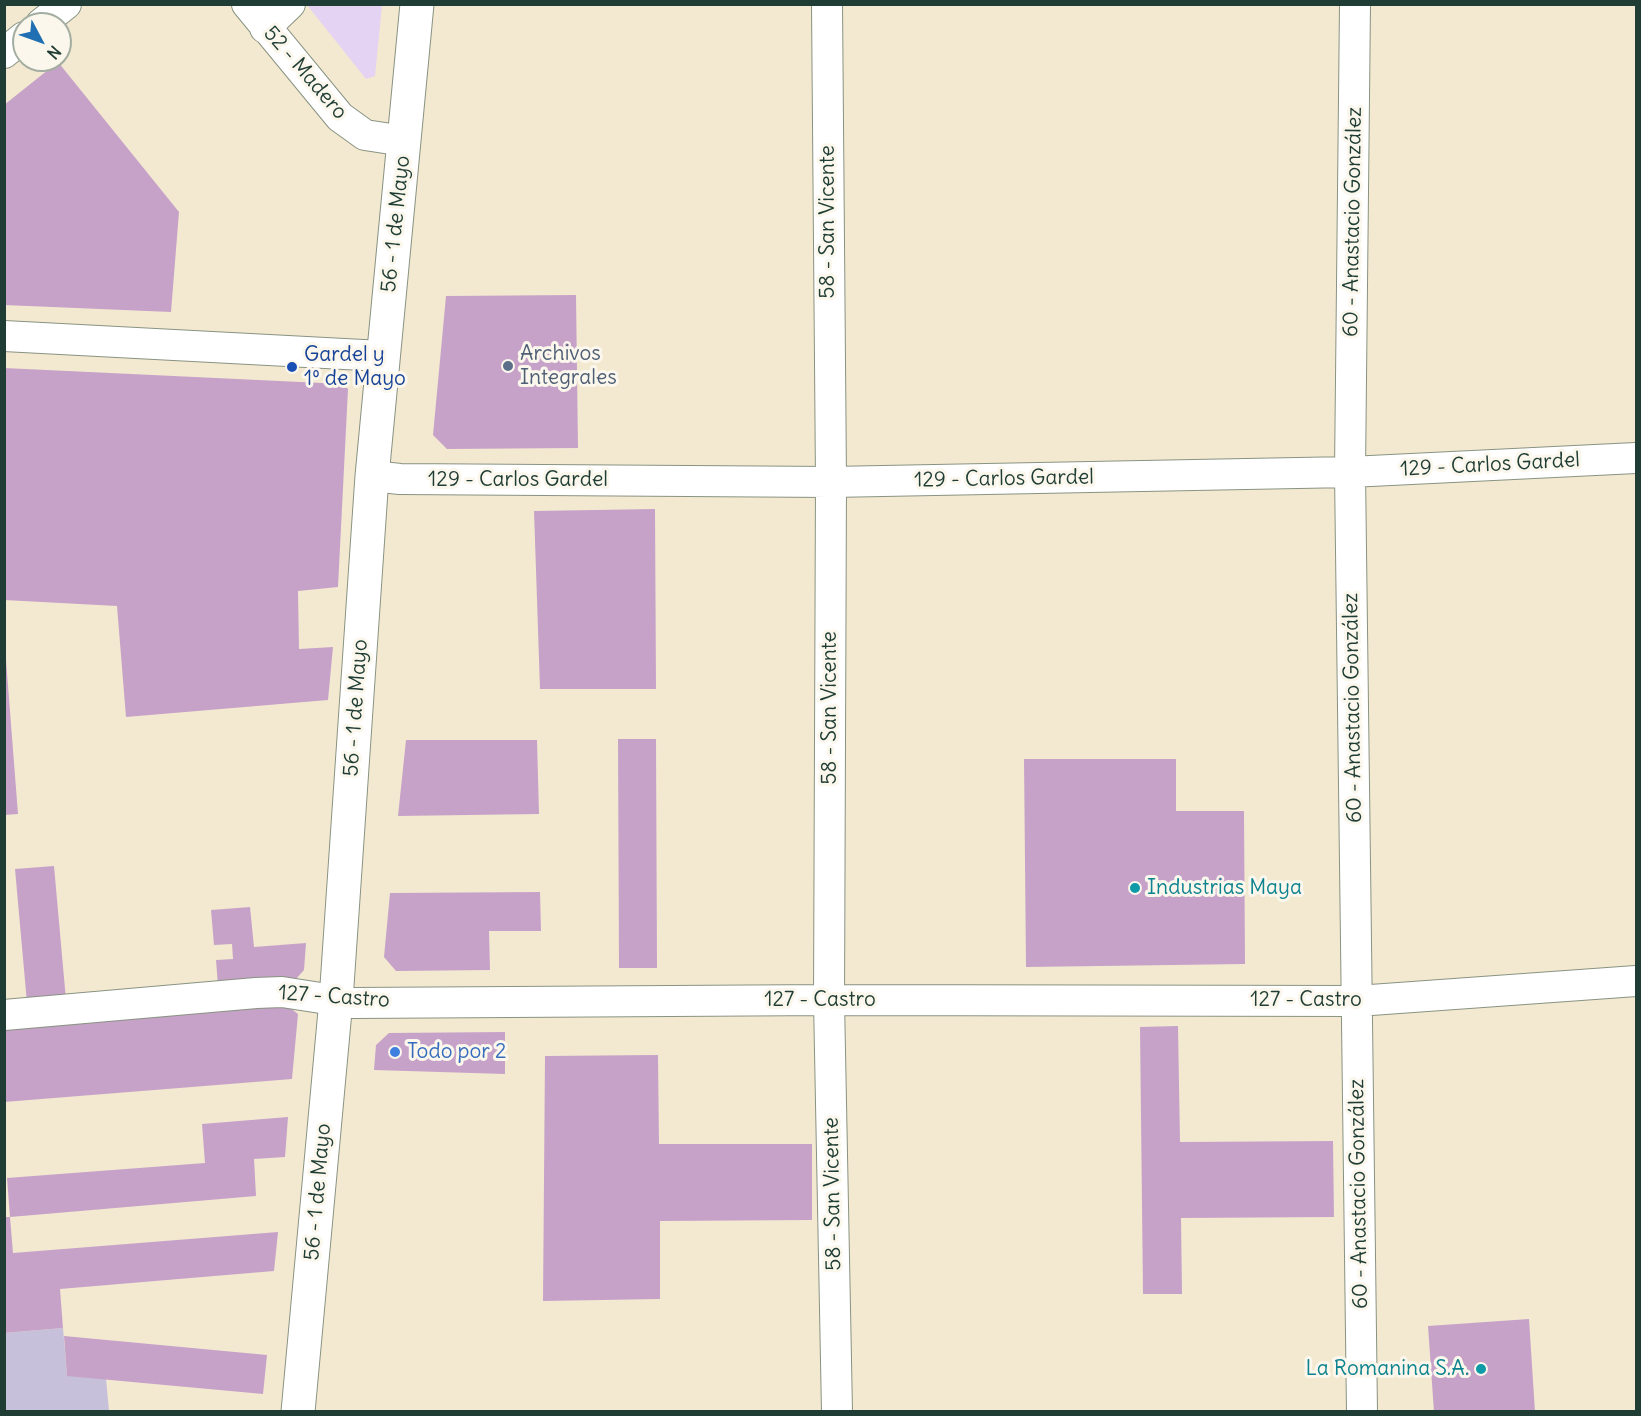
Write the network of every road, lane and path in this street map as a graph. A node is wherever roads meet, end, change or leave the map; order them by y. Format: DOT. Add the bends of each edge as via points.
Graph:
graph roads {
  1 [pos="247,4"];
  2 [pos="290,4"];
  3 [pos="417,4"];
  4 [pos="827,4"];
  5 [pos="1355,4"];
  6 [pos="266,28"];
  7 [pos="404,141"];
  8 [pos="4,336"];
  9 [pos="382,356"];
  10 [pos="1636,458"];
  11 [pos="1350,472"];
  12 [pos="372,476"];
  13 [pos="831,483"];
  14 [pos="1636,981"];
  15 [pos="336,1000"];
  16 [pos="830,1000"];
  17 [pos="1357,1001"];
  18 [pos="4,1015"];
  19 [pos="298,1412"];
  20 [pos="837,1412"];
  21 [pos="1362,1412"];
  1 -- 6 [label="street, 52 - Madero"];
  2 -- 6 [label="street"];
  3 -- 7 [label="main road, 56 - 1 de Mayo"];
  4 -- 13 [label="street, 58 - San Vicente"];
  5 -- 11 [label="street, 60 - Anastacio González"];
  6 -- 7 [label="street, 52 - Madero" via="340,117 365,135"];
  7 -- 9 [label="main road, 56 - 1 de Mayo"];
  8 -- 9 [label="street"];
  9 -- 12 [label="main road, 56 - 1 de Mayo"];
  10 -- 11 [label="street, 129 - Carlos Gardel"];
  11 -- 13 [label="street, 129 - Carlos Gardel"];
  11 -- 17 [label="street, 60 - Anastacio González"];
  12 -- 13 [label="street, 129 - Carlos Gardel"];
  12 -- 15 [label="main road, 56 - 1 de Mayo"];
  13 -- 16 [label="street, 58 - San Vicente"];
  14 -- 17 [label="street, 127 - Castro"];
  15 -- 16 [label="street, 127 - Castro"];
  15 -- 18 [label="street, 127 - Castro" via="282,992 256,993"];
  15 -- 19 [label="main road, 56 - 1 de Mayo"];
  16 -- 17 [label="street, 127 - Castro"];
  16 -- 20 [label="street, 58 - San Vicente"];
  17 -- 21 [label="street, 60 - Anastacio González"];
}
